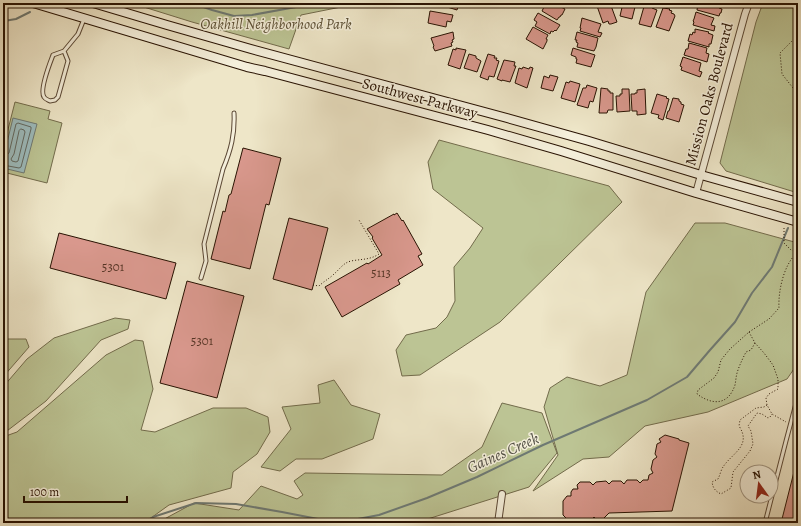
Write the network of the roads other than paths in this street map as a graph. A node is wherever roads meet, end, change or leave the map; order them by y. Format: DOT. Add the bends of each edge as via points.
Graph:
graph roads {
  1 [pos="33,3"];
  2 [pos="93,3"];
  3 [pos="749,3"];
  4 [pos="84,18"];
  5 [pos="64,51"];
  6 [pos="234,113"];
  7 [pos="701,175"];
  8 [pos="696,192"];
  9 [pos="798,202"];
  10 [pos="798,222"];
  11 [pos="201,278"];
  12 [pos="798,396"];
  13 [pos="502,494"];
  14 [pos="498,523"];
  15 [pos="766,523"];
  1 -- 4 [label="main road, Southwest Parkway"];
  2 -- 7 [label="main road, Southwest Parkway" via="167,26 508,118"];
  3 -- 7 [label="street, Mission Oaks Boulevard"];
  4 -- 5 [label="lane" via="78,34"];
  4 -- 8 [label="main road, Southwest Parkway" via="242,65 488,130"];
  5 -- 5 [label="lane" via="53,55 49,64 43,95 50,101 58,97 68,61"];
  6 -- 11 [label="lane" via="234,132 204,244 206,261"];
  7 -- 8 [label="street, Mission Oaks Boulevard"];
  7 -- 9 [label="main road, Southwest Parkway"];
  8 -- 10 [label="main road, Southwest Parkway"];
  12 -- 15 [label="lane"];
  13 -- 14 [label="street"];
}
